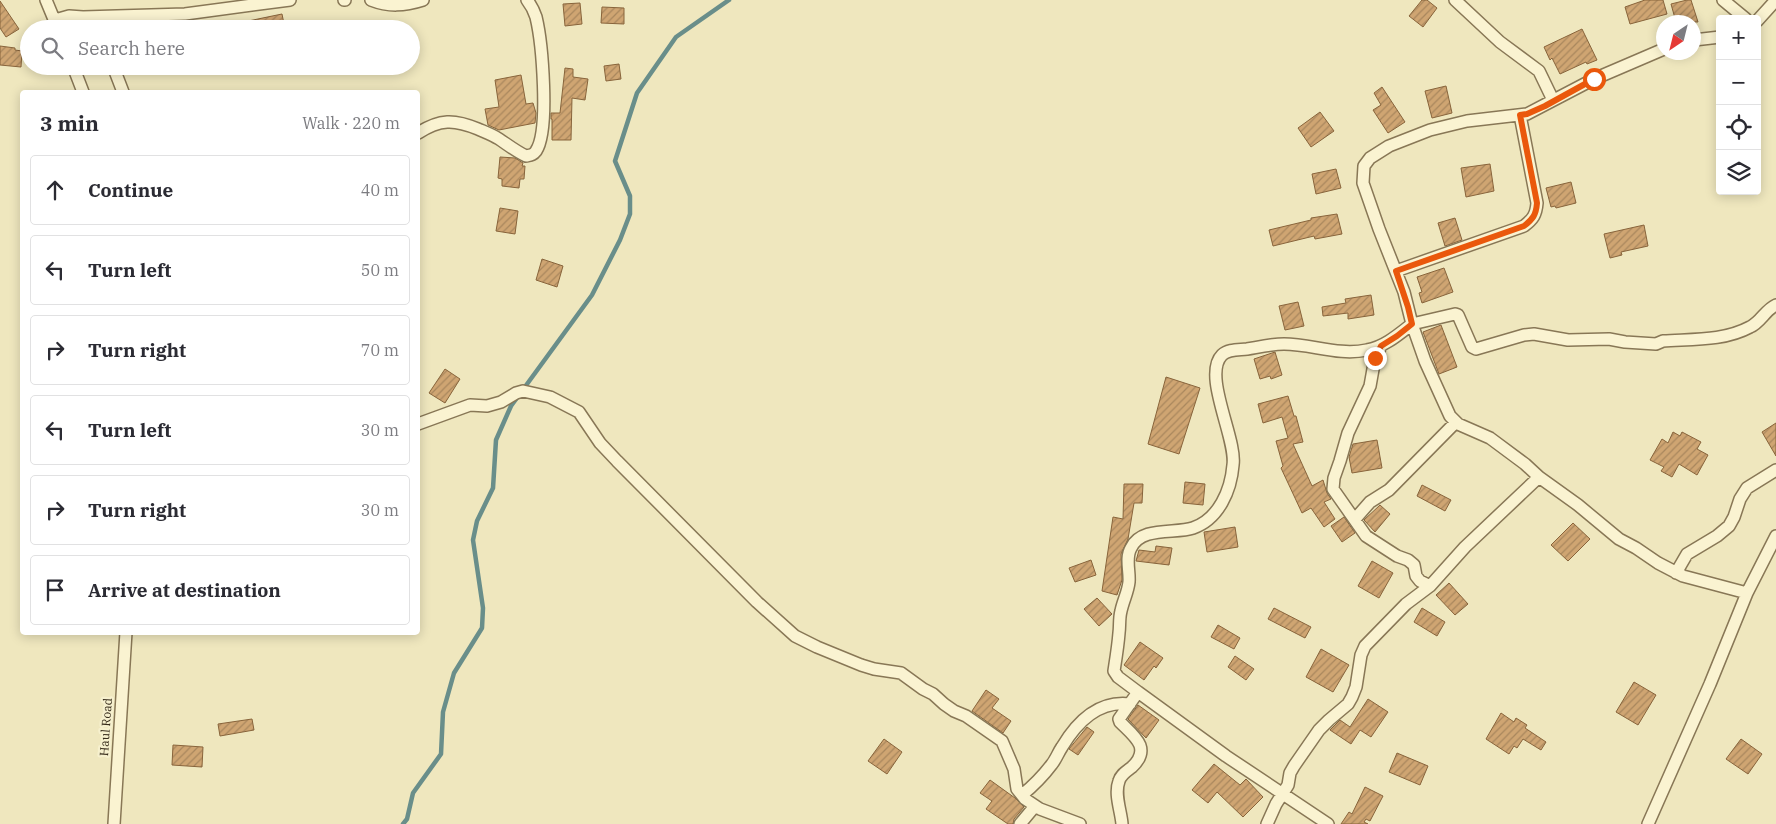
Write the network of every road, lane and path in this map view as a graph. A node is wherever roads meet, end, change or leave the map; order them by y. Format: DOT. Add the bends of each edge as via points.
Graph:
graph roads {
  1 [pos="46,0"];
  2 [pos="290,0"];
  3 [pos="371,0"];
  4 [pos="423,0"];
  5 [pos="527,0"];
  6 [pos="1455,0"];
  7 [pos="1723,0"];
  8 [pos="1776,0"];
  9 [pos="1741,15"];
  10 [pos="83,17"];
  11 [pos="1761,17"];
  12 [pos="55,20"];
  13 [pos="63,20"];
  14 [pos="85,20"];
  15 [pos="1716,37"];
  16 [pos="1701,39"];
  17 [pos="1656,52"];
  18 [pos="76,75"];
  19 [pos="116,75"];
  20 [pos="82,90"];
  21 [pos="122,90"];
  22 [pos="1553,100"];
  23 [pos="1520,115"];
  24 [pos="420,132"];
  25 [pos="1396,271"];
  26 [pos="1776,304"];
  27 [pos="1412,324"];
  28 [pos="1381,346"];
  29 [pos="1456,422"];
  30 [pos="420,423"];
  31 [pos="1776,470"];
  32 [pos="1539,477"];
  33 [pos="1354,519"];
  34 [pos="1776,536"];
  35 [pos="1676,573"];
  36 [pos="1430,586"];
  37 [pos="1747,593"];
  38 [pos="126,635"];
  39 [pos="1138,692"];
  40 [pos="1130,704"];
  41 [pos="1283,793"];
  42 [pos="1022,795"];
  43 [pos="1035,806"];
  44 [pos="114,824"];
  45 [pos="1020,824"];
  46 [pos="1080,824"];
  47 [pos="1122,824"];
  48 [pos="1267,824"];
  49 [pos="1328,824"];
  50 [pos="1648,824"];
  1 -- 12 [label="street"];
  2 -- 10 [label="street" via="184,14"];
  3 -- 4 [label="street" via="401,6"];
  5 -- 24 [label="street" via="536,17 545,90 542,124 534,153 521,154 497,138 459,122 430,125"];
  6 -- 22 [label="street" via="1539,71"];
  7 -- 9 [label="street"];
  8 -- 11 [label="street"];
  10 -- 13 [label="street" via="69,16"];
  10 -- 14 [label="street"];
  15 -- 16 [label="street"];
  17 -- 22 [label="street"];
  18 -- 20 [label="street"];
  19 -- 21 [label="street"];
  22 -- 23 [label="street"];
  23 -- 25 [label="street" via="1537,203 1532,220 1524,226"];
  23 -- 25 [label="street" via="1467,121 1430,130 1389,146 1370,158 1364,166 1363,183"];
  25 -- 27 [label="street"];
  26 -- 27 [label="street" via="1758,322 1732,336 1656,344 1609,339 1568,340 1534,334 1476,349 1472,348 1458,315"];
  27 -- 28 [label="street"];
  27 -- 29 [label="street" via="1437,390"];
  28 -- 33 [label="street" via="1375,358 1370,386 1348,433 1334,478 1333,489"];
  28 -- 39 [label="street" via="1352,352 1285,344 1230,351 1222,355 1216,370 1217,390 1233,444 1234,459 1225,499 1199,525 1144,536 1130,550 1128,590 1121,611 1114,671"];
  29 -- 32 [label="street" via="1490,438"];
  29 -- 33 [label="street" via="1389,490 1370,502"];
  30 -- 42 [label="street" via="470,405 487,406 501,402 523,391 550,397 579,412 617,462 757,602 796,636 861,665 901,673 1002,741 1014,769 1017,789"];
  31 -- 35 [label="street" via="1747,488 1729,526 1687,554"];
  32 -- 35 [label="street" via="1619,539"];
  32 -- 36 [label="street"];
  33 -- 36 [label="street" via="1366,536 1414,565 1416,576"];
  34 -- 37 [label="street"];
  35 -- 37 [label="street"];
  36 -- 41 [label="street" via="1406,604 1365,646 1352,697 1319,730 1290,773"];
  37 -- 50 [label="street"];
  38 -- 44 [label="street, Haul Road"];
  39 -- 40 [label="street"];
  39 -- 41 [label="street"];
  40 -- 42 [label="street" via="1119,702 1097,709 1080,721 1053,763"];
  40 -- 47 [label="street" via="1119,721 1142,748 1140,758 1119,781 1117,791"];
  41 -- 48 [label="street"];
  41 -- 49 [label="street"];
  42 -- 43 [label="street"];
  43 -- 45 [label="street"];
  43 -- 46 [label="street"];
}
